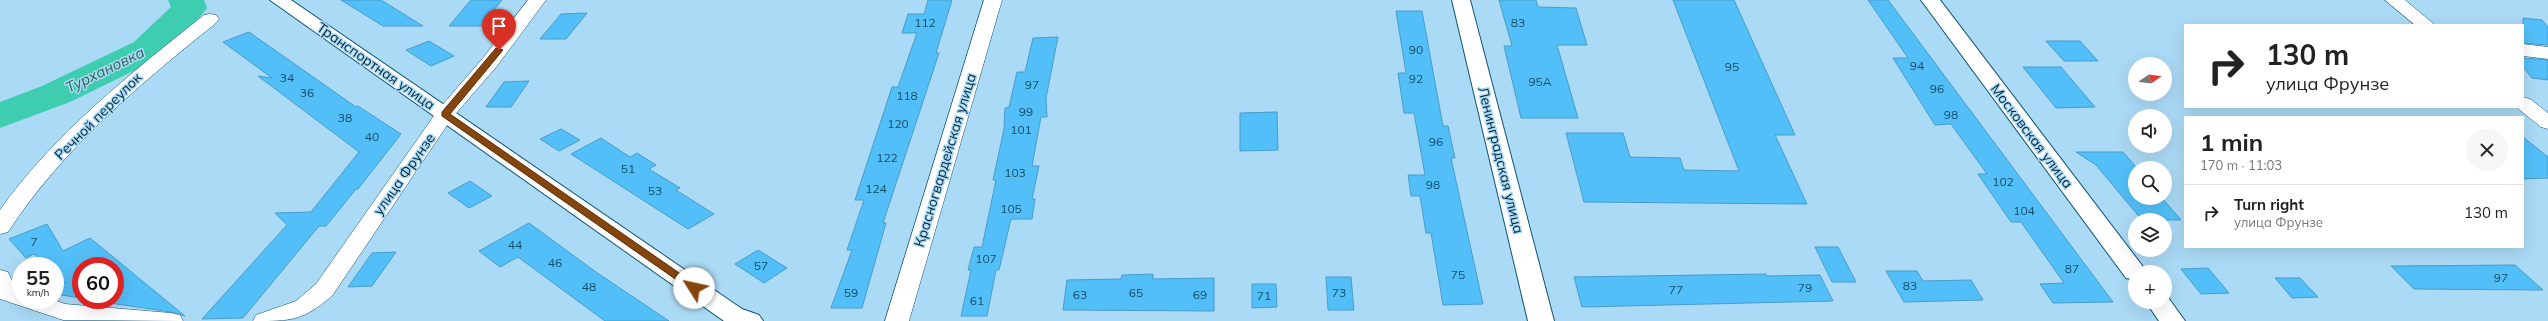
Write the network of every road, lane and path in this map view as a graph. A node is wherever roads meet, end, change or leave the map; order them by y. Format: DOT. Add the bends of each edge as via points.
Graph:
graph roads {
  1 [pos="279,0"];
  2 [pos="537,0"];
  3 [pos="994,0"];
  4 [pos="1461,0"];
  5 [pos="1930,0"];
  6 [pos="2394,0"];
  7 [pos="210,20"];
  8 [pos="2425,24"];
  9 [pos="2524,50"];
  10 [pos="2548,53"];
  11 [pos="2524,103"];
  12 [pos="445,114"];
  13 [pos="2548,123"];
  14 [pos="0,227"];
  15 [pos="2130,265"];
  16 [pos="0,278"];
  17 [pos="12,294"];
  18 [pos="54,309"];
  19 [pos="2163,309"];
  20 [pos="272,319"];
  21 [pos="171,321"];
  22 [pos="750,321"];
  23 [pos="896,321"];
  24 [pos="1541,321"];
  25 [pos="2172,321"];
  1 -- 12 [label="main road, Транспортная улица"];
  2 -- 12 [label="street, улица Фрунзе" via="490,62"];
  3 -- 23 [label="street, Красногвардейская улица"];
  4 -- 24 [label="main road, Ленинградская улица"];
  5 -- 15 [label="main road, Московская улица"];
  6 -- 8 [label="street"];
  7 -- 14 [label="street, Речной переулок" via="146,69 82,128 13,206"];
  9 -- 10 [label="street"];
  11 -- 13 [label="street"];
  12 -- 20 [label="street, улица Фрунзе" via="324,290 304,308"];
  12 -- 22 [label="main road, Транспортная улица" via="733,315"];
  16 -- 17 [label="street" via="5,292"];
  18 -- 21 [label="street" via="63,312"];
  19 -- 25 [label="main road"];
}
